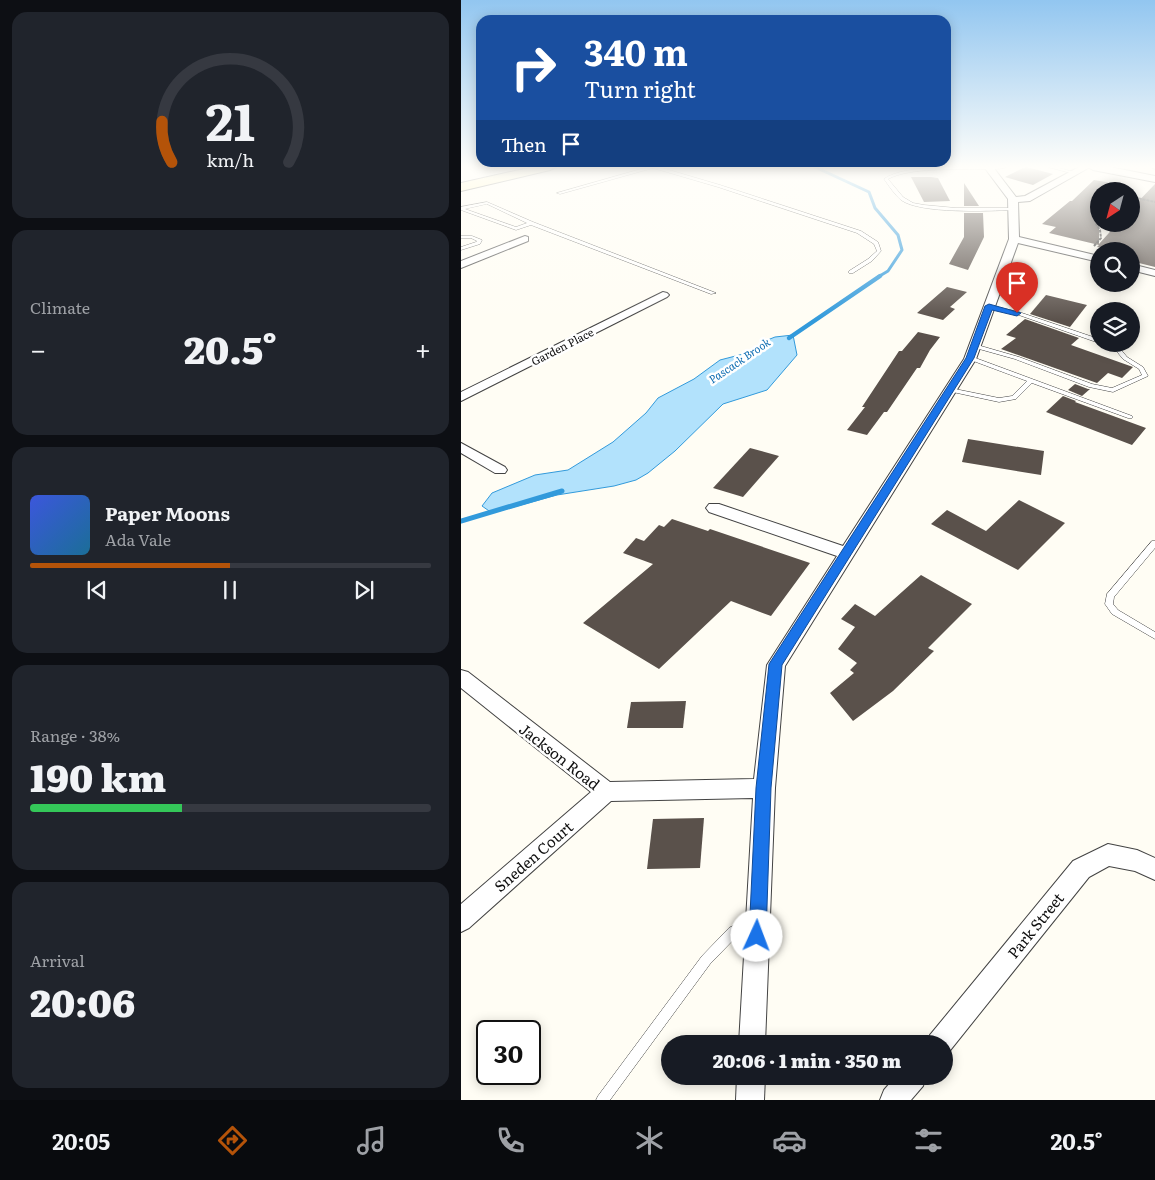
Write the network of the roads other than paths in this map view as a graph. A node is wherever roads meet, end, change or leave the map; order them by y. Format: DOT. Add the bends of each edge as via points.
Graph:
graph roads {
  1 [pos="487,218"];
  2 [pos="521,218"];
  3 [pos="817,218"];
  4 [pos="1013,218"];
  5 [pos="531,223"];
  6 [pos="461,237"];
  7 [pos="525,239"];
  8 [pos="1014,239"];
  9 [pos="461,249"];
  10 [pos="1090,257"];
  11 [pos="461,265"];
  12 [pos="1140,269"];
  13 [pos="851,272"];
  14 [pos="1155,273"];
  15 [pos="713,293"];
  16 [pos="663,295"];
  17 [pos="989,306"];
  18 [pos="1090,337"];
  19 [pos="972,352"];
  20 [pos="1120,352"];
  21 [pos="1031,381"];
  22 [pos="950,390"];
  23 [pos="461,397"];
  24 [pos="1130,417"];
  25 [pos="461,447"];
  26 [pos="500,470"];
  27 [pos="714,508"];
  28 [pos="1155,543"];
  29 [pos="846,553"];
  30 [pos="1155,636"];
  31 [pos="461,677"];
  32 [pos="764,788"];
  33 [pos="606,792"];
  34 [pos="1155,868"];
  35 [pos="758,918"];
  36 [pos="461,920"];
  37 [pos="753,1035"];
  38 [pos="946,1035"];
  39 [pos="751,1085"];
  40 [pos="906,1085"];
  41 [pos="602,1100"];
  42 [pos="750,1100"];
  43 [pos="894,1100"];
  1 -- 5 [label="lane" via="516,229"];
  2 -- 5 [label="lane"];
  3 -- 13 [label="lane" via="859,232 876,244 879,251"];
  4 -- 8 [label="street"];
  5 -- 15 [label="lane"];
  6 -- 9 [label="lane" via="480,240"];
  7 -- 11 [label="street"];
  8 -- 10 [label="street"];
  8 -- 17 [label="street"];
  12 -- 14 [label="street"];
  16 -- 23 [label="street, Garden Place"];
  17 -- 18 [label="lane"];
  17 -- 19 [label="street"];
  19 -- 20 [label="lane" via="1017,358 1091,386 1113,390 1145,376 1141,368"];
  19 -- 21 [label="lane"];
  19 -- 22 [label="street"];
  21 -- 22 [label="lane" via="1014,398 999,400"];
  21 -- 24 [label="lane"];
  22 -- 29 [label="street"];
  25 -- 26 [label="street"];
  27 -- 29 [label="street"];
  28 -- 30 [label="lane" via="1110,596 1109,604 1115,612"];
  29 -- 32 [label="street" via="776,664"];
  31 -- 33 [label="street, Jackson Road"];
  32 -- 33 [label="street, Jackson Road"];
  32 -- 35 [label="street"];
  33 -- 36 [label="street, Sneden Court"];
  34 -- 38 [label="street, Park Street" via="1108,856 1081,869"];
  35 -- 37 [label="street"];
  35 -- 41 [label="lane" via="733,932 705,960"];
  39 -- 42 [label="street"];
  40 -- 43 [label="street"];
}
